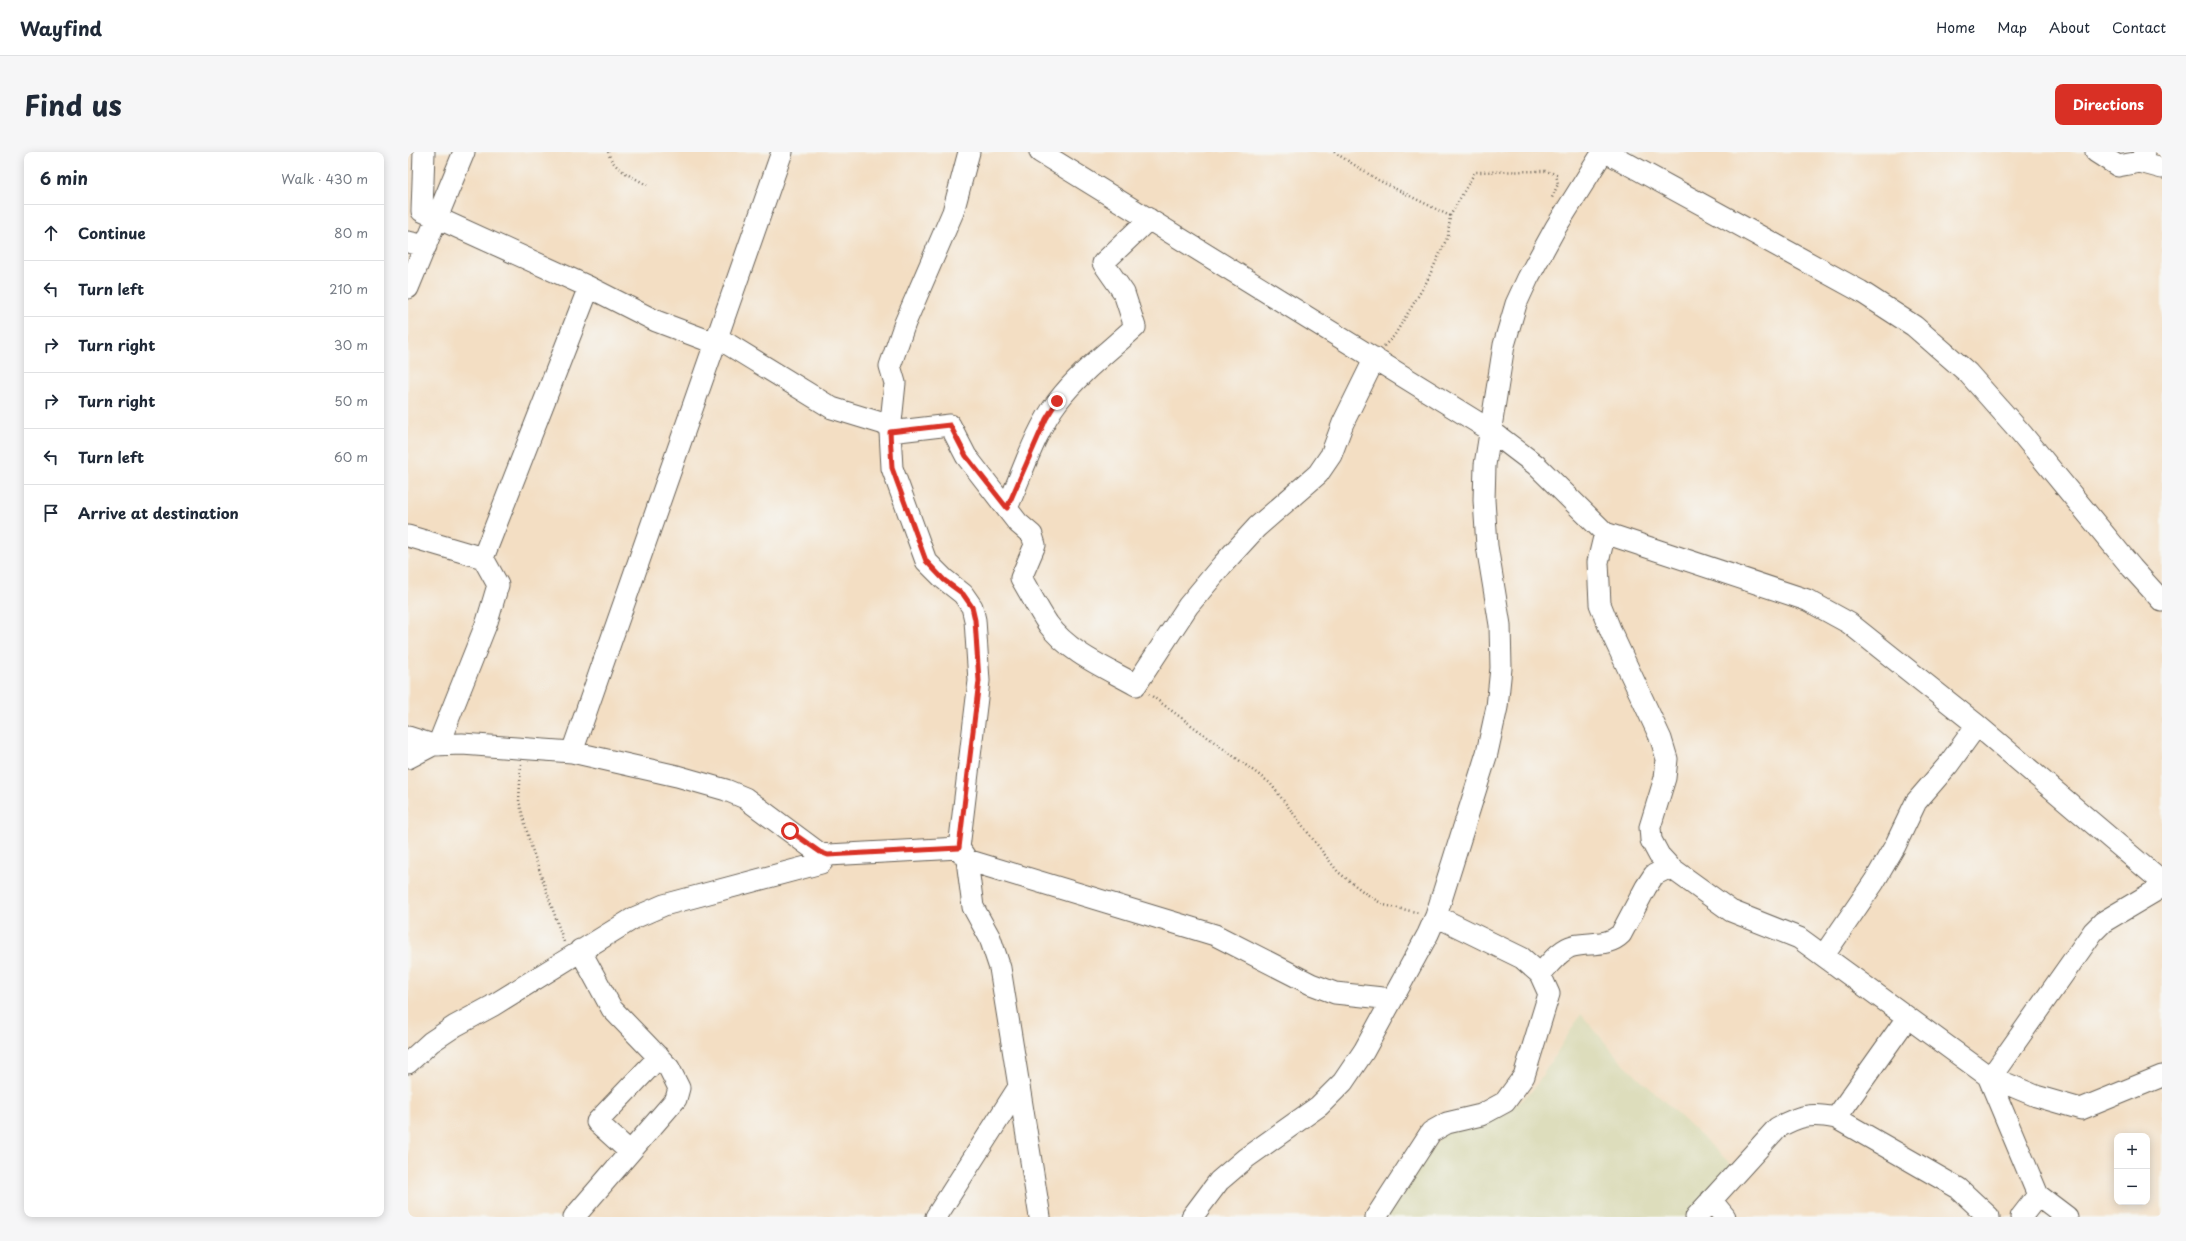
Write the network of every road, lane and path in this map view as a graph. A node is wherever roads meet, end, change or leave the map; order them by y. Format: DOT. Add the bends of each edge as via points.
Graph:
graph roads {
  1 [pos="424,152"];
  2 [pos="464,152"];
  3 [pos="608,152"];
  4 [pos="782,152"];
  5 [pos="969,152"];
  6 [pos="1040,152"];
  7 [pos="1334,152"];
  8 [pos="1604,152"];
  9 [pos="2096,152"];
  10 [pos="2143,157"];
  11 [pos="2162,168"];
  12 [pos="647,185"];
  13 [pos="1550,204"];
  14 [pos="1450,216"];
  15 [pos="437,218"];
  16 [pos="1148,219"];
  17 [pos="417,244"];
  18 [pos="589,287"];
  19 [pos="408,288"];
  20 [pos="717,341"];
  21 [pos="1375,358"];
  22 [pos="891,429"];
  23 [pos="1490,430"];
  24 [pos="1007,508"];
  25 [pos="1605,533"];
  26 [pos="408,536"];
  27 [pos="483,558"];
  28 [pos="2162,601"];
  29 [pos="1136,685"];
  30 [pos="1977,725"];
  31 [pos="408,737"];
  32 [pos="435,745"];
  33 [pos="522,748"];
  34 [pos="572,752"];
  35 [pos="408,758"];
  36 [pos="963,854"];
  37 [pos="828,855"];
  38 [pos="1670,867"];
  39 [pos="2162,882"];
  40 [pos="2162,887"];
  41 [pos="1436,916"];
  42 [pos="575,954"];
  43 [pos="1824,955"];
  44 [pos="1540,974"];
  45 [pos="1392,999"];
  46 [pos="1907,1018"];
  47 [pos="659,1057"];
  48 [pos="408,1063"];
  49 [pos="2162,1076"];
  50 [pos="1989,1077"];
  51 [pos="1019,1087"];
  52 [pos="1836,1118"];
  53 [pos="630,1152"];
  54 [pos="2038,1196"];
  55 [pos="1711,1200"];
  56 [pos="574,1217"];
  57 [pos="936,1217"];
  58 [pos="1040,1217"];
  59 [pos="1192,1217"];
  60 [pos="1376,1217"];
  61 [pos="1696,1217"];
  62 [pos="1725,1217"];
  63 [pos="1989,1217"];
  64 [pos="2021,1217"];
  65 [pos="2067,1217"];
  1 -- 15 [label="street" via="422,211"];
  2 -- 15 [label="street"];
  3 -- 12 [label="path" via="611,161 620,170"];
  4 -- 20 [label="street"];
  5 -- 22 [label="street" via="953,212 905,323 890,366 895,383"];
  6 -- 16 [label="street"];
  7 -- 14 [label="path" via="1378,180"];
  8 -- 23 [label="street" via="1545,246 1516,304 1504,345"];
  8 -- 28 [label="street" via="1860,291 1914,326 1968,373"];
  9 -- 10 [label="street" via="2118,166"];
  10 -- 11 [label="street"];
  13 -- 14 [label="path" via="1558,184 1556,174 1545,171 1476,172"];
  14 -- 21 [label="path" via="1448,236 1426,283 1394,336"];
  15 -- 17 [label="street"];
  15 -- 18 [label="street"];
  16 -- 21 [label="street"];
  16 -- 24 [label="street" via="1103,263 1124,293 1135,327 1071,384 1057,401 1046,419"];
  17 -- 19 [label="street"];
  18 -- 20 [label="street" via="656,321"];
  18 -- 27 [label="street"];
  20 -- 22 [label="street" via="832,408"];
  20 -- 34 [label="street"];
  21 -- 23 [label="street"];
  21 -- 29 [label="street" via="1343,423 1331,455 1318,474 1257,527 1223,564 1188,606"];
  22 -- 24 [label="street" via="950,425 966,456"];
  22 -- 36 [label="street" via="892,468 926,561 944,580 963,594 972,607 975,620 979,681"];
  23 -- 25 [label="street" via="1536,464"];
  23 -- 41 [label="street" via="1484,500 1487,546 1500,625 1501,668 1497,707 1487,753"];
  24 -- 29 [label="street" via="1032,535 1035,545 1021,578 1048,624 1081,654"];
  25 -- 30 [label="street" via="1807,600 1849,623"];
  25 -- 38 [label="street" via="1598,562 1600,604 1661,739 1667,759 1665,778 1650,827 1651,840 1659,855"];
  26 -- 27 [label="street"];
  27 -- 32 [label="street" via="498,585 487,622"];
  29 -- 41 [label="path" via="1270,783 1338,872 1365,893 1384,905"];
  30 -- 39 [label="street"];
  30 -- 43 [label="street" via="1948,765 1916,802 1874,882"];
  31 -- 32 [label="street"];
  32 -- 33 [label="street"];
  32 -- 35 [label="street"];
  33 -- 34 [label="street"];
  33 -- 42 [label="path" via="519,801 530,843"];
  34 -- 37 [label="street" via="726,790 745,798 820,852"];
  36 -- 37 [label="street"];
  36 -- 45 [label="street" via="1215,935 1311,984 1335,993"];
  36 -- 51 [label="street" via="973,907 990,938 1000,968"];
  37 -- 42 [label="street" via="821,863 664,905 634,918"];
  38 -- 43 [label="street" via="1731,911 1799,938"];
  38 -- 44 [label="street" via="1654,875 1621,934 1615,940 1572,946 1562,952"];
  40 -- 50 [label="street" via="2103,922 2093,932"];
  41 -- 44 [label="street" via="1522,958"];
  41 -- 45 [label="street"];
  42 -- 47 [label="street" via="612,1009"];
  42 -- 48 [label="street" via="492,1006 454,1026"];
  43 -- 46 [label="street"];
  44 -- 60 [label="street" via="1549,994 1524,1076 1505,1102 1481,1115 1447,1123 1431,1132"];
  45 -- 59 [label="street" via="1344,1082 1319,1106 1246,1158 1219,1181"];
  46 -- 50 [label="street"];
  46 -- 52 [label="street"];
  47 -- 53 [label="street" via="669,1068 679,1088 676,1099"];
  47 -- 53 [label="street" via="597,1122"];
  49 -- 50 [label="street" via="2081,1109 2036,1096"];
  50 -- 54 [label="street"];
  51 -- 57 [label="street"];
  51 -- 58 [label="street"];
  52 -- 55 [label="street" via="1815,1114 1777,1128"];
  52 -- 63 [label="street" via="1958,1188"];
  53 -- 56 [label="street"];
  54 -- 64 [label="street"];
  54 -- 65 [label="street"];
  55 -- 61 [label="street"];
  55 -- 62 [label="street"];
}
